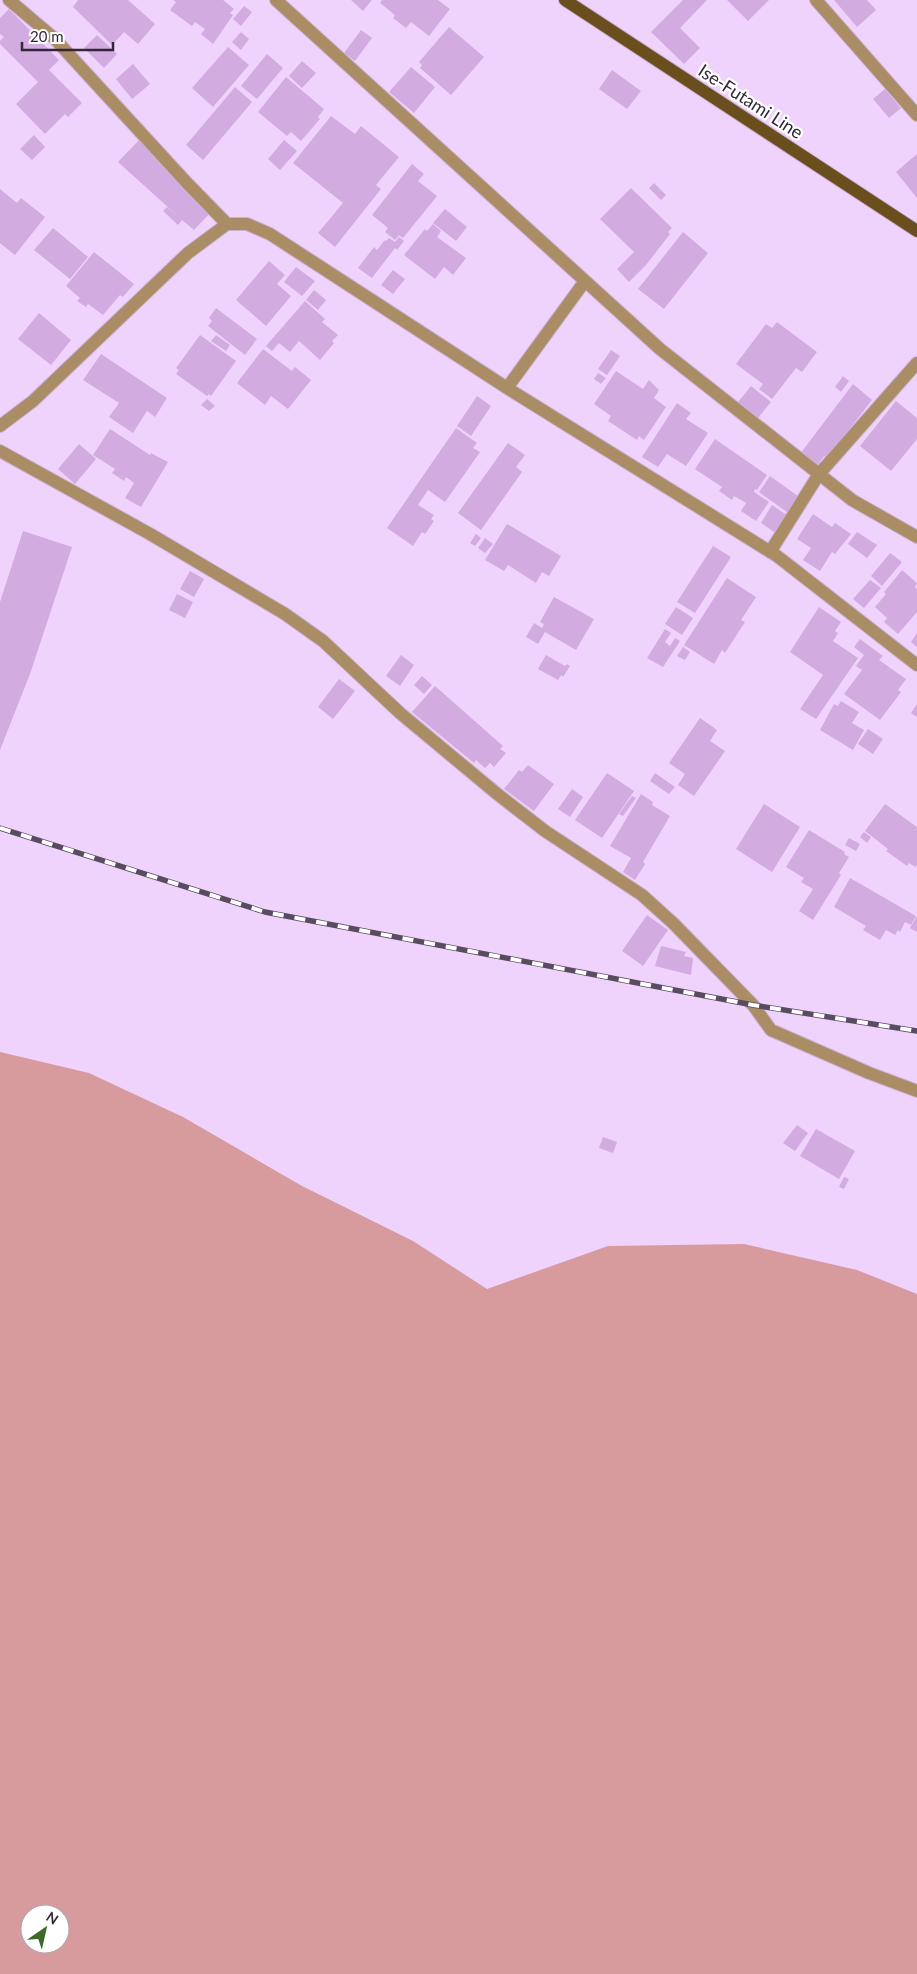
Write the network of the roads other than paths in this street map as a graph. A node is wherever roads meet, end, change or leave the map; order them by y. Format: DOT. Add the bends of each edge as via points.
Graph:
graph roads {
  1 [pos="9,0"];
  2 [pos="276,0"];
  3 [pos="565,0"];
  4 [pos="816,0"];
  5 [pos="917,115"];
  6 [pos="227,224"];
  7 [pos="917,231"];
  8 [pos="585,281"];
  9 [pos="917,363"];
  10 [pos="507,388"];
  11 [pos="0,426"];
  12 [pos="0,451"];
  13 [pos="819,474"];
  14 [pos="917,537"];
  15 [pos="770,552"];
  16 [pos="917,665"];
  17 [pos="917,1091"];
  1 -- 6 [label="street" via="54,38"];
  2 -- 8 [label="street"];
  3 -- 7 [label="main road, Ise-Futami Line"];
  4 -- 5 [label="street"];
  6 -- 10 [label="street" via="247,224 270,234"];
  6 -- 11 [label="street" via="188,253 33,401"];
  8 -- 10 [label="street"];
  8 -- 13 [label="street" via="660,349"];
  9 -- 13 [label="street"];
  10 -- 15 [label="street"];
  12 -- 17 [label="street" via="158,539 285,614 322,641 400,713 496,793 642,895 734,985 771,1030"];
  13 -- 14 [label="street" via="852,500"];
  13 -- 15 [label="street"];
  15 -- 16 [label="street"];
}
